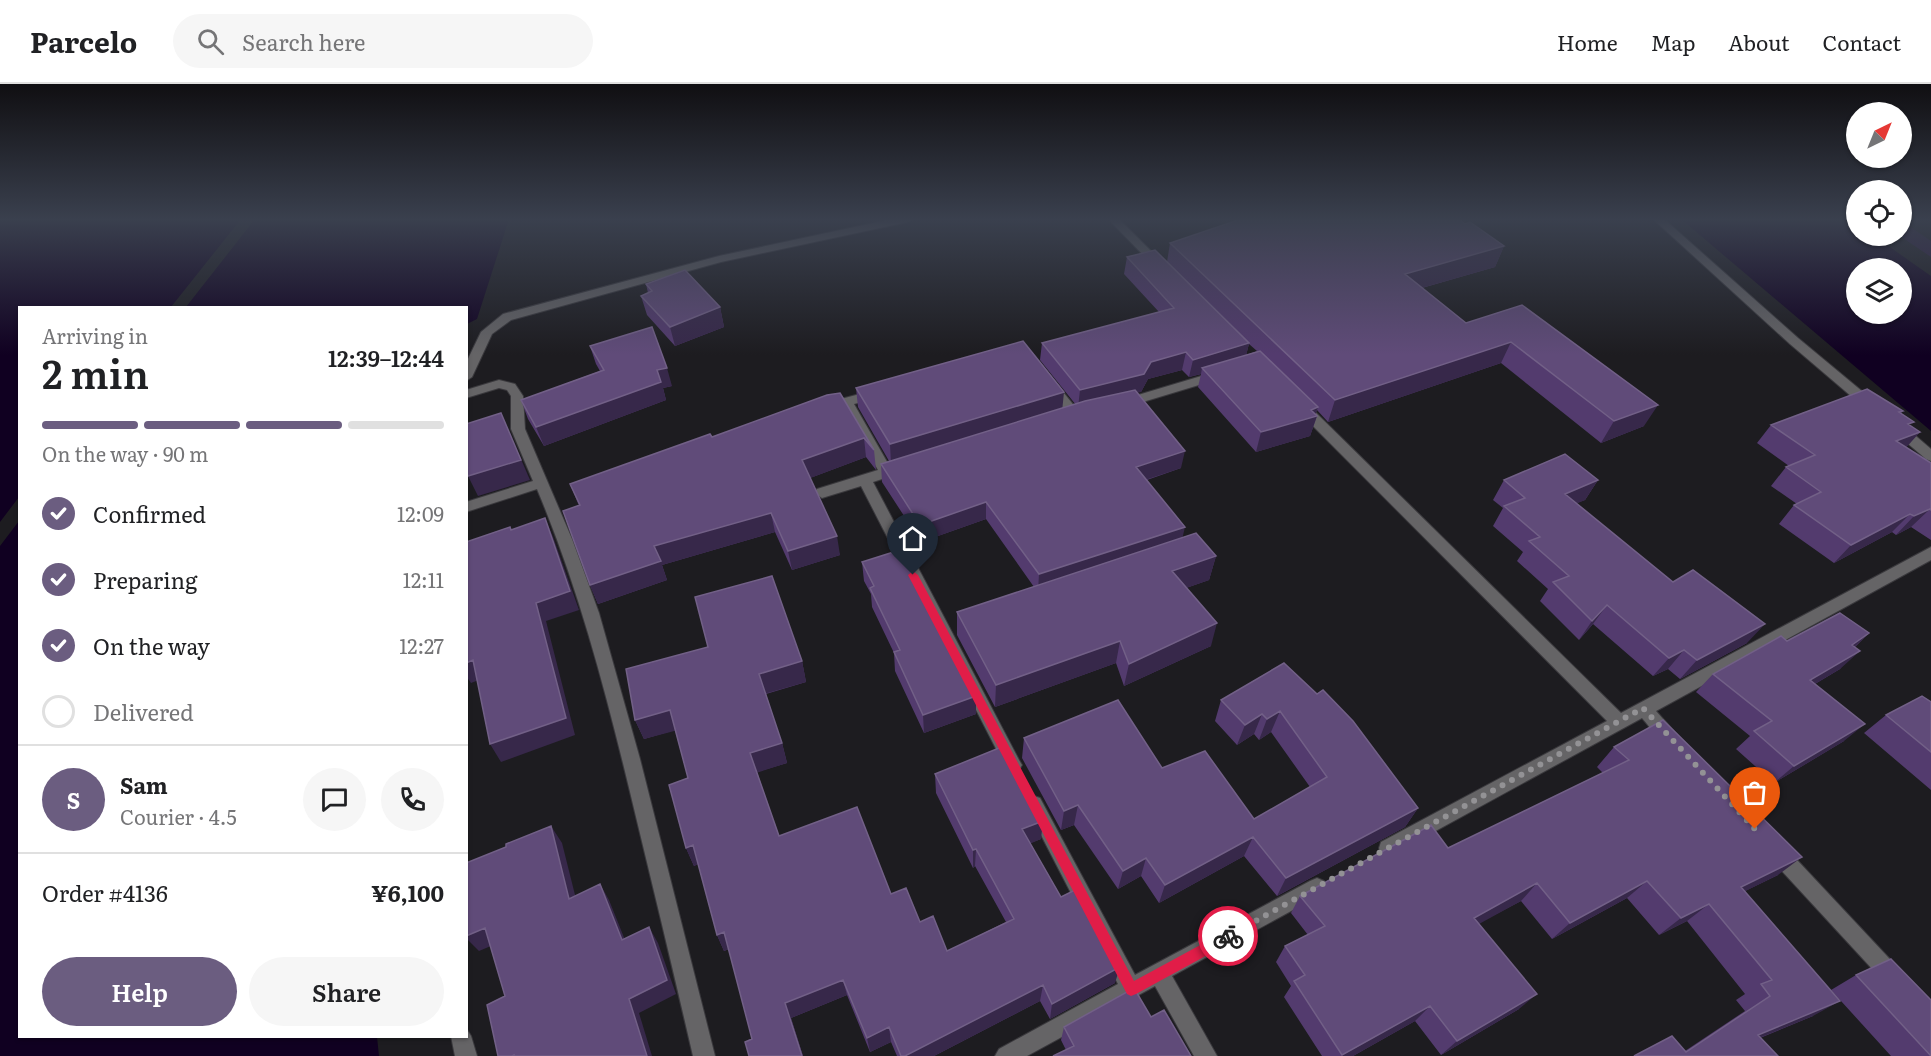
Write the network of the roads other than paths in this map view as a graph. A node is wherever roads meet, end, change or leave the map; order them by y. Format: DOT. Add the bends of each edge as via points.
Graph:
graph roads {
  1 [pos="699,264"];
  2 [pos="1158,264"];
  3 [pos="1709,264"];
  4 [pos="1169,275"];
  5 [pos="1236,370"];
  6 [pos="468,373"];
  7 [pos="1046,379"];
  8 [pos="891,389"];
  9 [pos="468,393"];
  10 [pos="1292,397"];
  11 [pos="846,402"];
  12 [pos="827,407"];
  13 [pos="1112,407"];
  14 [pos="1091,412"];
  15 [pos="1931,456"];
  16 [pos="909,466"];
  17 [pos="887,473"];
  18 [pos="865,480"];
  19 [pos="541,483"];
  20 [pos="822,493"];
  21 [pos="468,506"];
  22 [pos="1931,553"];
  23 [pos="1643,708"];
  24 [pos="1619,722"];
  25 [pos="1683,751"];
  26 [pos="1763,837"];
  27 [pos="1368,859"];
  28 [pos="1337,877"];
  29 [pos="1160,974"];
  30 [pos="1131,989"];
  31 [pos="1907,992"];
  32 [pos="462,1038"];
  33 [pos="466,1056"];
  34 [pos="704,1056"];
  35 [pos="1006,1056"];
  36 [pos="1206,1056"];
  1 -- 6 [label="street" via="507,317 487,332"];
  2 -- 4 [label="street"];
  3 -- 15 [label="street"];
  5 -- 13 [label="street"];
  7 -- 14 [label="street" via="1069,417"];
  8 -- 11 [label="street"];
  9 -- 19 [label="street" via="499,384 512,387 517,396 518,429"];
  10 -- 24 [label="street"];
  11 -- 12 [label="street"];
  11 -- 17 [label="street"];
  16 -- 17 [label="street"];
  17 -- 18 [label="street"];
  18 -- 20 [label="street"];
  18 -- 30 [label="street" via="948,630 1025,788"];
  19 -- 21 [label="street"];
  19 -- 34 [label="street" via="591,613"];
  22 -- 23 [label="street"];
  23 -- 24 [label="street"];
  23 -- 25 [label="street"];
  24 -- 27 [label="street"];
  26 -- 31 [label="street"];
  28 -- 29 [label="street"];
  29 -- 30 [label="street"];
  29 -- 36 [label="street"];
  30 -- 35 [label="street"];
  32 -- 33 [label="street"];
}
